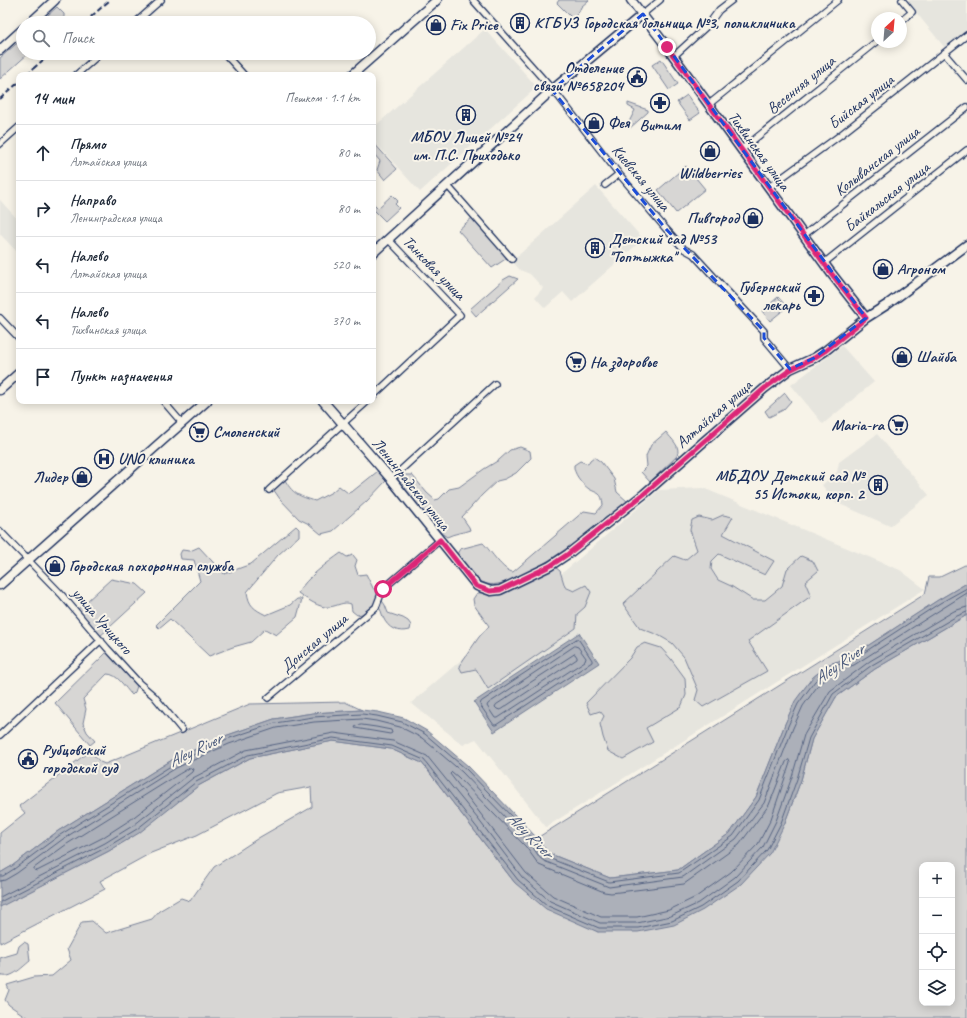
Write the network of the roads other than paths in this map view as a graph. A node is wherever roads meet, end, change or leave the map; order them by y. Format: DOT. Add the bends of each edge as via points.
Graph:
graph roads {
  1 [pos="55,0"];
  2 [pos="161,0"];
  3 [pos="436,0"];
  4 [pos="473,0"];
  5 [pos="630,0"];
  6 [pos="660,0"];
  7 [pos="732,0"];
  8 [pos="838,0"];
  9 [pos="902,0"];
  10 [pos="642,14"];
  11 [pos="38,16"];
  12 [pos="143,16"];
  13 [pos="907,16"];
  14 [pos="16,35"];
  15 [pos="967,35"];
  16 [pos="871,46"];
  17 [pos="0,50"];
  18 [pos="944,53"];
  19 [pos="376,54"];
  20 [pos="674,56"];
  21 [pos="93,60"];
  22 [pos="230,60"];
  23 [pos="369,60"];
  24 [pos="79,72"];
  25 [pos="241,72"];
  26 [pos="355,72"];
  27 [pos="967,80"];
  28 [pos="552,90"];
  29 [pos="708,105"];
  30 [pos="967,107"];
  31 [pos="16,130"];
  32 [pos="0,144"];
  33 [pos="741,150"];
  34 [pos="967,150"];
  35 [pos="619,174"];
  36 [pos="447,185"];
  37 [pos="605,185"];
  38 [pos="768,187"];
  39 [pos="804,236"];
  40 [pos="388,239"];
  41 [pos="967,245"];
  42 [pos="376,250"];
  43 [pos="512,258"];
  44 [pos="824,263"];
  45 [pos="0,318"];
  46 [pos="866,318"];
  47 [pos="16,335"];
  48 [pos="790,370"];
  49 [pos="16,376"];
  50 [pos="495,384"];
  51 [pos="0,390"];
  52 [pos="376,393"];
  53 [pos="166,404"];
  54 [pos="204,404"];
  55 [pos="326,404"];
  56 [pos="365,404"];
  57 [pos="182,423"];
  58 [pos="343,424"];
  59 [pos="391,479"];
  60 [pos="269,490"];
  61 [pos="0,531"];
  62 [pos="440,540"];
  63 [pos="27,560"];
  64 [pos="0,585"];
  65 [pos="500,590"];
  66 [pos="101,640"];
  67 [pos="268,698"];
  68 [pos="182,730"];
  69 [pos="0,735"];
  1 -- 11 [label="main road"];
  2 -- 12 [label="street"];
  3 -- 19 [label="main road"];
  4 -- 28 [label="street, Киевская улица"];
  5 -- 10 [label="main road, Тихвинская улица"];
  6 -- 10 [label="street"];
  7 -- 20 [label="street"];
  8 -- 29 [label="street"];
  9 -- 13 [label="street" via="912,12"];
  10 -- 20 [label="main road, Тихвинская улица"];
  10 -- 28 [label="main road"];
  14 -- 17 [label="main road"];
  15 -- 18 [label="street, Бийская улица"];
  16 -- 33 [label="street, Весенняя улица"];
  18 -- 27 [label="street"];
  18 -- 38 [label="street, Бийская улица" via="839,136"];
  20 -- 29 [label="main road, Тихвинская улица"];
  21 -- 24 [label="street"];
  22 -- 25 [label="street"];
  23 -- 26 [label="main road"];
  28 -- 35 [label="street, Киевская улица"];
  28 -- 36 [label="main road"];
  29 -- 33 [label="main road, Тихвинская улица"];
  30 -- 39 [label="street, Колыванская улица"];
  31 -- 32 [label="street"];
  33 -- 38 [label="main road, Тихвинская улица"];
  34 -- 44 [label="street, Байкальская улица"];
  35 -- 37 [label="street"];
  35 -- 48 [label="street, Киевская улица" via="684,249 693,254 764,332 764,338"];
  36 -- 40 [label="main road"];
  36 -- 43 [label="street"];
  38 -- 39 [label="main road, Тихвинская улица"];
  39 -- 44 [label="main road, Тихвинская улица"];
  40 -- 42 [label="main road"];
  40 -- 52 [label="street, Танковая улица" via="460,315"];
  41 -- 46 [label="main road, Алтайская улица"];
  44 -- 46 [label="main road, Тихвинская улица"];
  45 -- 47 [label="street"];
  46 -- 48 [label="main road, Алтайская улица" via="825,351"];
  48 -- 65 [label="main road, Алтайская улица" via="765,388 644,494 568,554 550,566"];
  49 -- 51 [label="main road"];
  50 -- 59 [label="street"];
  53 -- 57 [label="street"];
  54 -- 57 [label="main road"];
  55 -- 58 [label="main road, Ленинградская улица"];
  56 -- 58 [label="street"];
  57 -- 63 [label="main road"];
  58 -- 59 [label="main road, Ленинградская улица"];
  58 -- 60 [label="street"];
  59 -- 62 [label="main road, Ленинградская улица"];
  61 -- 63 [label="street, улица Урицкого"];
  62 -- 65 [label="main road, Ленинградская улица" via="476,586 490,591"];
  62 -- 67 [label="street, Донская улица" via="383,589 376,607"];
  63 -- 64 [label="main road"];
  63 -- 66 [label="street, улица Урицкого"];
  66 -- 68 [label="street, улица Урицкого"];
  66 -- 69 [label="street"];
}
